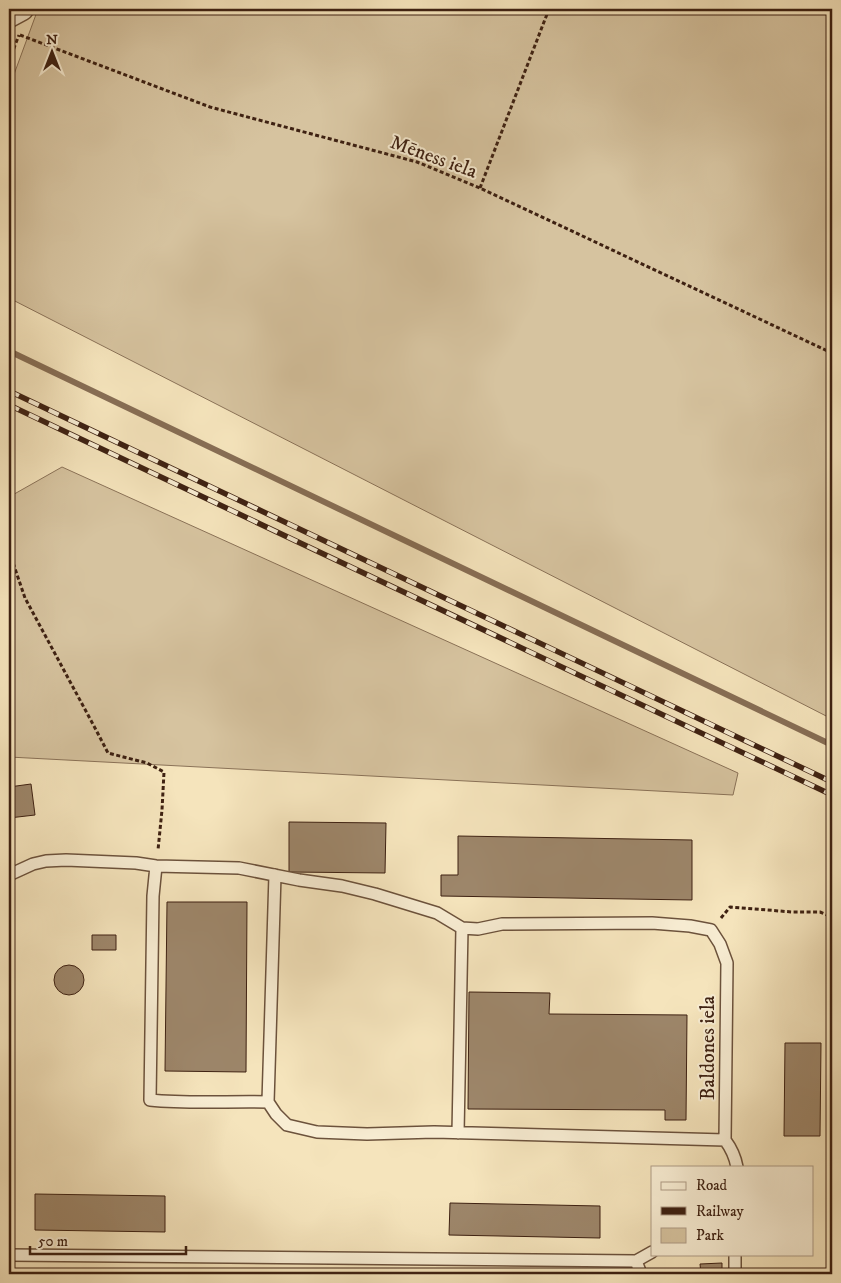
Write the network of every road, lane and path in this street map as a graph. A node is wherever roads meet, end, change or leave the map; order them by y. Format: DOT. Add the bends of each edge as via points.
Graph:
graph roads {
  1 [pos="22,9"];
  2 [pos="549,9"];
  3 [pos="11,24"];
  4 [pos="480,188"];
  5 [pos="832,353"];
  6 [pos="9,550"];
  7 [pos="156,866"];
  8 [pos="275,875"];
  9 [pos="9,876"];
  10 [pos="832,917"];
  11 [pos="462,928"];
  12 [pos="711,930"];
  13 [pos="268,1102"];
  14 [pos="458,1133"];
  15 [pos="725,1140"];
  16 [pos="737,1166"];
  17 [pos="651,1253"];
  18 [pos="9,1255"];
  19 [pos="735,1256"];
  20 [pos="636,1261"];
  21 [pos="641,1274"];
  22 [pos="736,1274"];
  1 -- 3 [label="street"];
  2 -- 4 [label="path"];
  3 -- 4 [label="path, Mēness iela" via="210,107 417,162"];
  4 -- 5 [label="path, Mēness iela"];
  6 -- 7 [label="path" via="25,598 108,754 147,763 164,772"];
  7 -- 8 [label="lane" via="239,868"];
  7 -- 9 [label="lane" via="46,861"];
  7 -- 13 [label="lane" via="150,1100"];
  8 -- 11 [label="lane" via="375,894 437,913"];
  8 -- 13 [label="lane"];
  10 -- 12 [label="path" via="820,912 730,907"];
  11 -- 12 [label="lane" via="478,929 502,924 652,922"];
  11 -- 14 [label="lane"];
  12 -- 15 [label="lane, Baldones iela" via="727,963"];
  13 -- 14 [label="lane" via="287,1125 317,1132"];
  14 -- 15 [label="lane"];
  15 -- 16 [label="lane, Baldones iela"];
  17 -- 20 [label="lane"];
  18 -- 20 [label="lane"];
  19 -- 22 [label="lane"];
  20 -- 21 [label="lane"];
}
